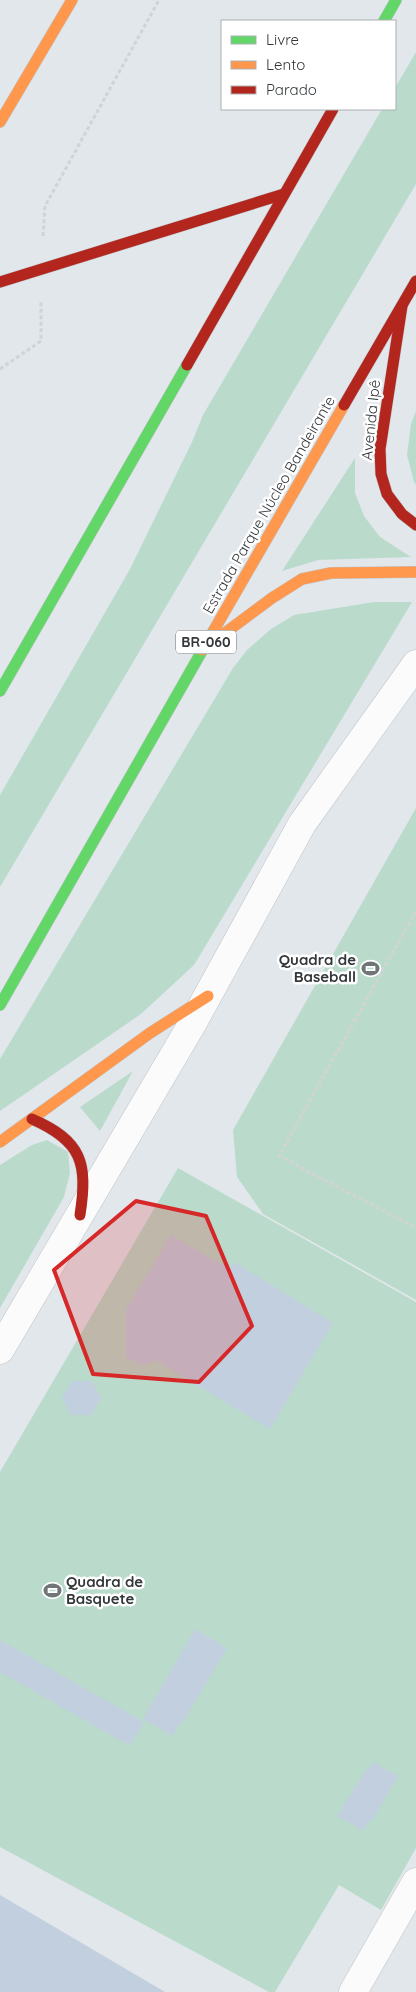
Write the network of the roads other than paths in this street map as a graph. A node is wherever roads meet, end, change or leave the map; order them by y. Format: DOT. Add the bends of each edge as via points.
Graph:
graph roads {
  1 [pos="72,0"];
  2 [pos="396,0"];
  3 [pos="385,20"];
  4 [pos="332,110"];
  5 [pos="0,122"];
  6 [pos="284,194"];
  7 [pos="416,281"];
  8 [pos="0,282"];
  9 [pos="402,306"];
  10 [pos="416,525"];
  11 [pos="416,572"];
  12 [pos="202,650"];
  13 [pos="416,664"];
  14 [pos="0,690"];
  15 [pos="208,996"];
  16 [pos="0,1005"];
  17 [pos="32,1119"];
  18 [pos="0,1142"];
  19 [pos="80,1215"];
  20 [pos="0,1350"];
  21 [pos="416,1882"];
  22 [pos="352,1992"];
  1 -- 5 [label="main road"];
  2 -- 3 [label="main road"];
  4 -- 6 [label="main road"];
  6 -- 8 [label="main road"];
  6 -- 14 [label="main road"];
  7 -- 9 [label="main road, Estrada Parque Núcleo Bandeirante / BR-060"];
  9 -- 10 [label="main road, Avenida Ipê" via="380,449 381,474 387,494 402,514"];
  9 -- 12 [label="main road, Estrada Parque Núcleo Bandeirante / BR-060"];
  11 -- 12 [label="main road" via="331,573 302,579"];
  12 -- 16 [label="main road, Estrada Parque Núcleo Bandeirante / BR-060"];
  13 -- 15 [label="street" via="302,824"];
  15 -- 17 [label="main road"];
  15 -- 19 [label="street"];
  17 -- 18 [label="main road"];
  17 -- 19 [label="main road" via="58,1131 73,1146 85,1180"];
  19 -- 20 [label="street"];
  21 -- 22 [label="street"];
}
